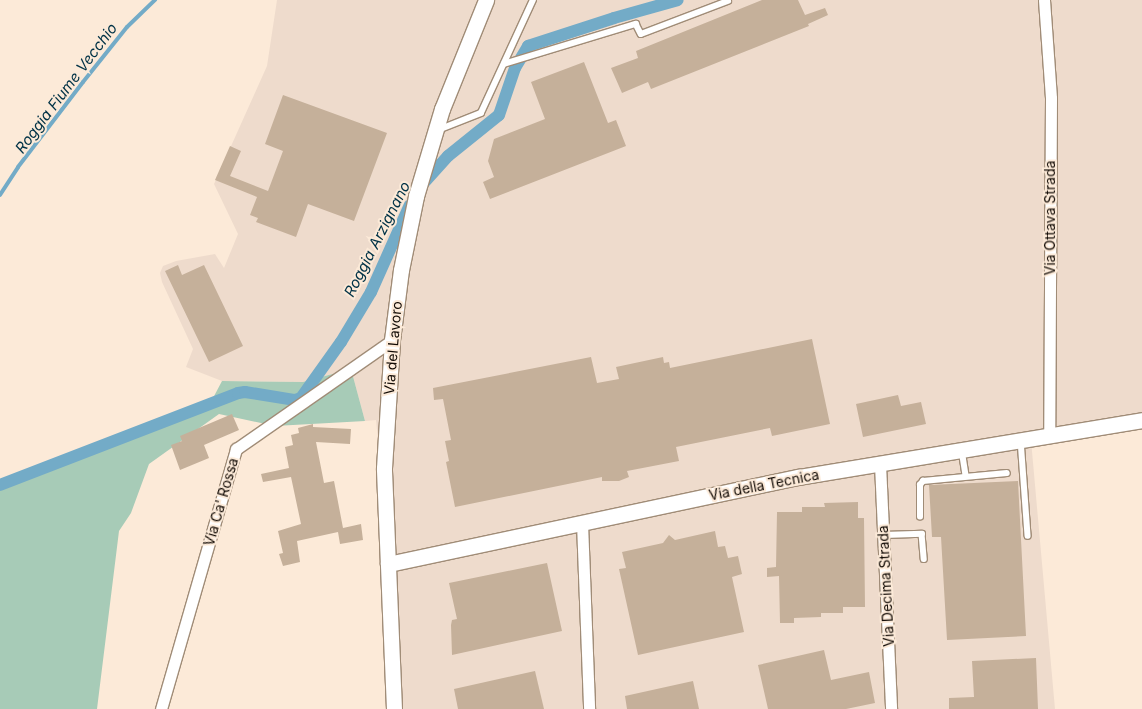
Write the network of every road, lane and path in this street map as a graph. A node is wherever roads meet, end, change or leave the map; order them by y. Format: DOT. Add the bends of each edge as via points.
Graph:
graph roads {
  1 [pos="486,0"];
  2 [pos="533,0"];
  3 [pos="1044,0"];
  4 [pos="728,1"];
  5 [pos="504,64"];
  6 [pos="436,131"];
  7 [pos="392,340"];
  8 [pos="1142,420"];
  9 [pos="1049,436"];
  10 [pos="1021,440"];
  11 [pos="962,450"];
  12 [pos="880,464"];
  13 [pos="1007,474"];
  14 [pos="966,476"];
  15 [pos="920,517"];
  16 [pos="582,523"];
  17 [pos="884,535"];
  18 [pos="1028,536"];
  19 [pos="924,560"];
  20 [pos="388,564"];
  21 [pos="161,709"];
  22 [pos="394,709"];
  23 [pos="589,709"];
  24 [pos="892,709"];
  1 -- 6 [label="street, Via del Lavoro"];
  2 -- 5 [label="lane"];
  3 -- 9 [label="street, Via Ottava Strada" via="1051,98"];
  4 -- 5 [label="lane" via="641,34 636,24"];
  5 -- 6 [label="lane" via="481,114"];
  6 -- 7 [label="street, Via del Lavoro" via="416,196 401,270"];
  7 -- 20 [label="street, Via del Lavoro" via="384,468"];
  7 -- 21 [label="street, Via Ca' Rossa" via="236,449"];
  8 -- 9 [label="street, Via della Tecnica"];
  9 -- 10 [label="street, Via della Tecnica"];
  10 -- 11 [label="street, Via della Tecnica"];
  10 -- 18 [label="lane"];
  11 -- 12 [label="street, Via della Tecnica"];
  11 -- 14 [label="lane"];
  12 -- 16 [label="street, Via della Tecnica" via="799,477"];
  12 -- 17 [label="street, Via Decima Strada"];
  13 -- 14 [label="lane"];
  14 -- 15 [label="lane" via="923,481 920,485"];
  16 -- 20 [label="street, Via della Tecnica"];
  16 -- 23 [label="street"];
  17 -- 19 [label="lane" via="922,534"];
  17 -- 24 [label="street, Via Decima Strada"];
  20 -- 22 [label="street, Via del Lavoro"];
}
